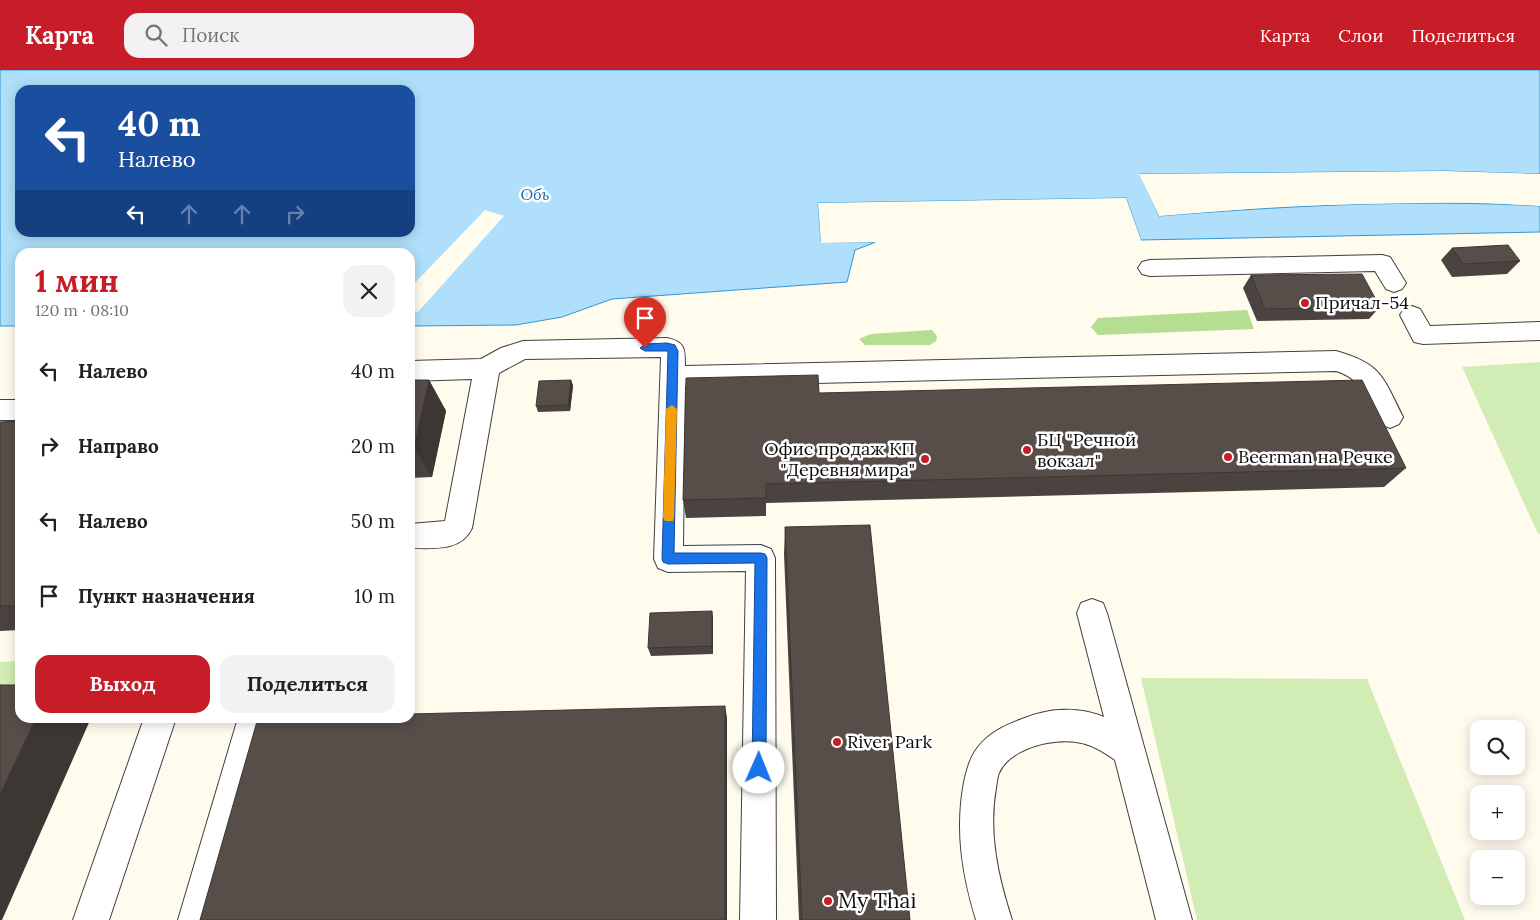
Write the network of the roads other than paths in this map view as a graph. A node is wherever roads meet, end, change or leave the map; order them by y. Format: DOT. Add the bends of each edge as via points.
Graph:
graph roads {
  1 [pos="1150,268"];
  2 [pos="1394,284"];
  3 [pos="1412,315"];
  4 [pos="1540,331"];
  5 [pos="487,368"];
  6 [pos="415,371"];
  7 [pos="673,376"];
  8 [pos="0,410"];
  9 [pos="15,410"];
  10 [pos="1390,417"];
  11 [pos="415,536"];
  12 [pos="1092,613"];
  13 [pos="158,723"];
  14 [pos="253,723"];
  15 [pos="1129,750"];
  16 [pos="90,920"];
  17 [pos="196,920"];
  18 [pos="758,920"];
  19 [pos="994,920"];
  20 [pos="1174,920"];
  1 -- 2 [label="street" via="1382,263"];
  3 -- 4 [label="street" via="1423,335"];
  5 -- 6 [label="street"];
  5 -- 7 [label="street" via="523,350 667,347 673,351"];
  5 -- 11 [label="street" via="458,528 448,535"];
  7 -- 10 [label="street" via="1336,361 1352,365 1366,375"];
  7 -- 18 [label="street" via="668,559 761,558"];
  8 -- 9 [label="street"];
  12 -- 15 [label="street"];
  13 -- 16 [label="street"];
  14 -- 17 [label="street"];
  15 -- 19 [label="street" via="1097,730 1064,726 1041,728 1014,737 994,752 985,764 977,797 976,828 984,888"];
  15 -- 20 [label="street"];
}
